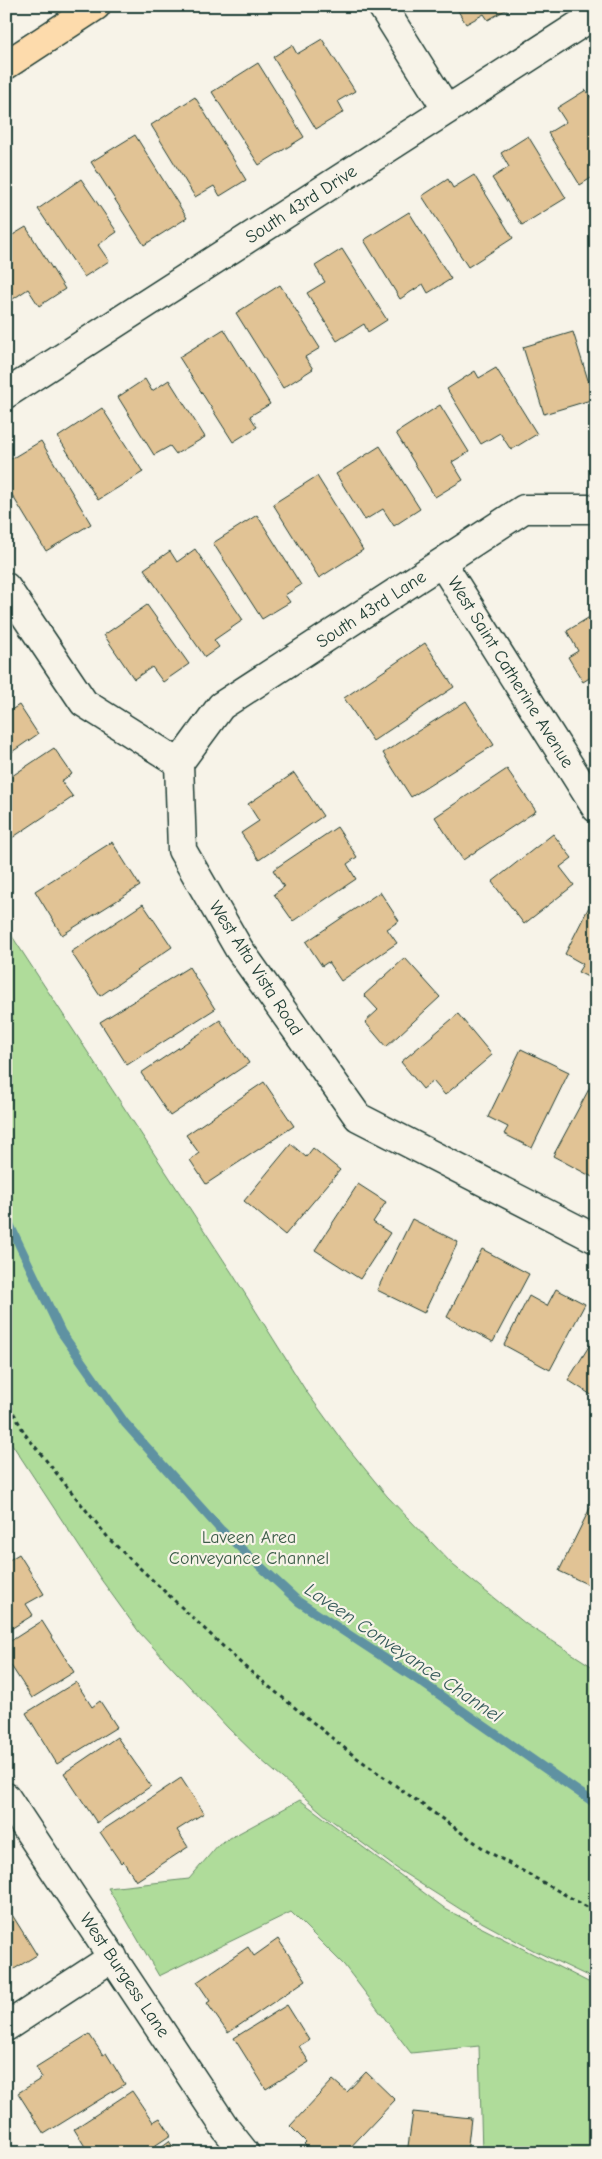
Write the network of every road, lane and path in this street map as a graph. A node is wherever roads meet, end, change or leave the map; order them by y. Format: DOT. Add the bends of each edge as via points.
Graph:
graph roads {
  1 [pos="96,6"];
  2 [pos="382,6"];
  3 [pos="596,14"];
  4 [pos="6,65"];
  5 [pos="447,110"];
  6 [pos="6,394"];
  7 [pos="591,509"];
  8 [pos="442,563"];
  9 [pos="6,588"];
  10 [pos="179,763"];
  11 [pos="596,808"];
  12 [pos="596,1239"];
  13 [pos="6,1399"];
  14 [pos="6,1797"];
  15 [pos="596,1912"];
  16 [pos="113,1957"];
  17 [pos="6,2028"];
  18 [pos="245,2153"];
  1 -- 4 [label="main road"];
  2 -- 5 [label="street"];
  3 -- 5 [label="street, South 43rd Drive"];
  5 -- 6 [label="street, South 43rd Drive"];
  7 -- 8 [label="street, South 43rd Lane" via="524,509"];
  8 -- 10 [label="street, South 43rd Lane" via="221,706"];
  8 -- 11 [label="street, West Saint Catherine Avenue"];
  9 -- 10 [label="street" via="84,703"];
  10 -- 12 [label="street, West Alta Vista Road" via="182,850 239,949 358,1117"];
  13 -- 15 [label="path" via="25,1434 110,1540 245,1667 353,1755 487,1851"];
  14 -- 16 [label="street, West Burgess Lane"];
  16 -- 17 [label="street"];
  16 -- 18 [label="street, West Burgess Lane"];
}
